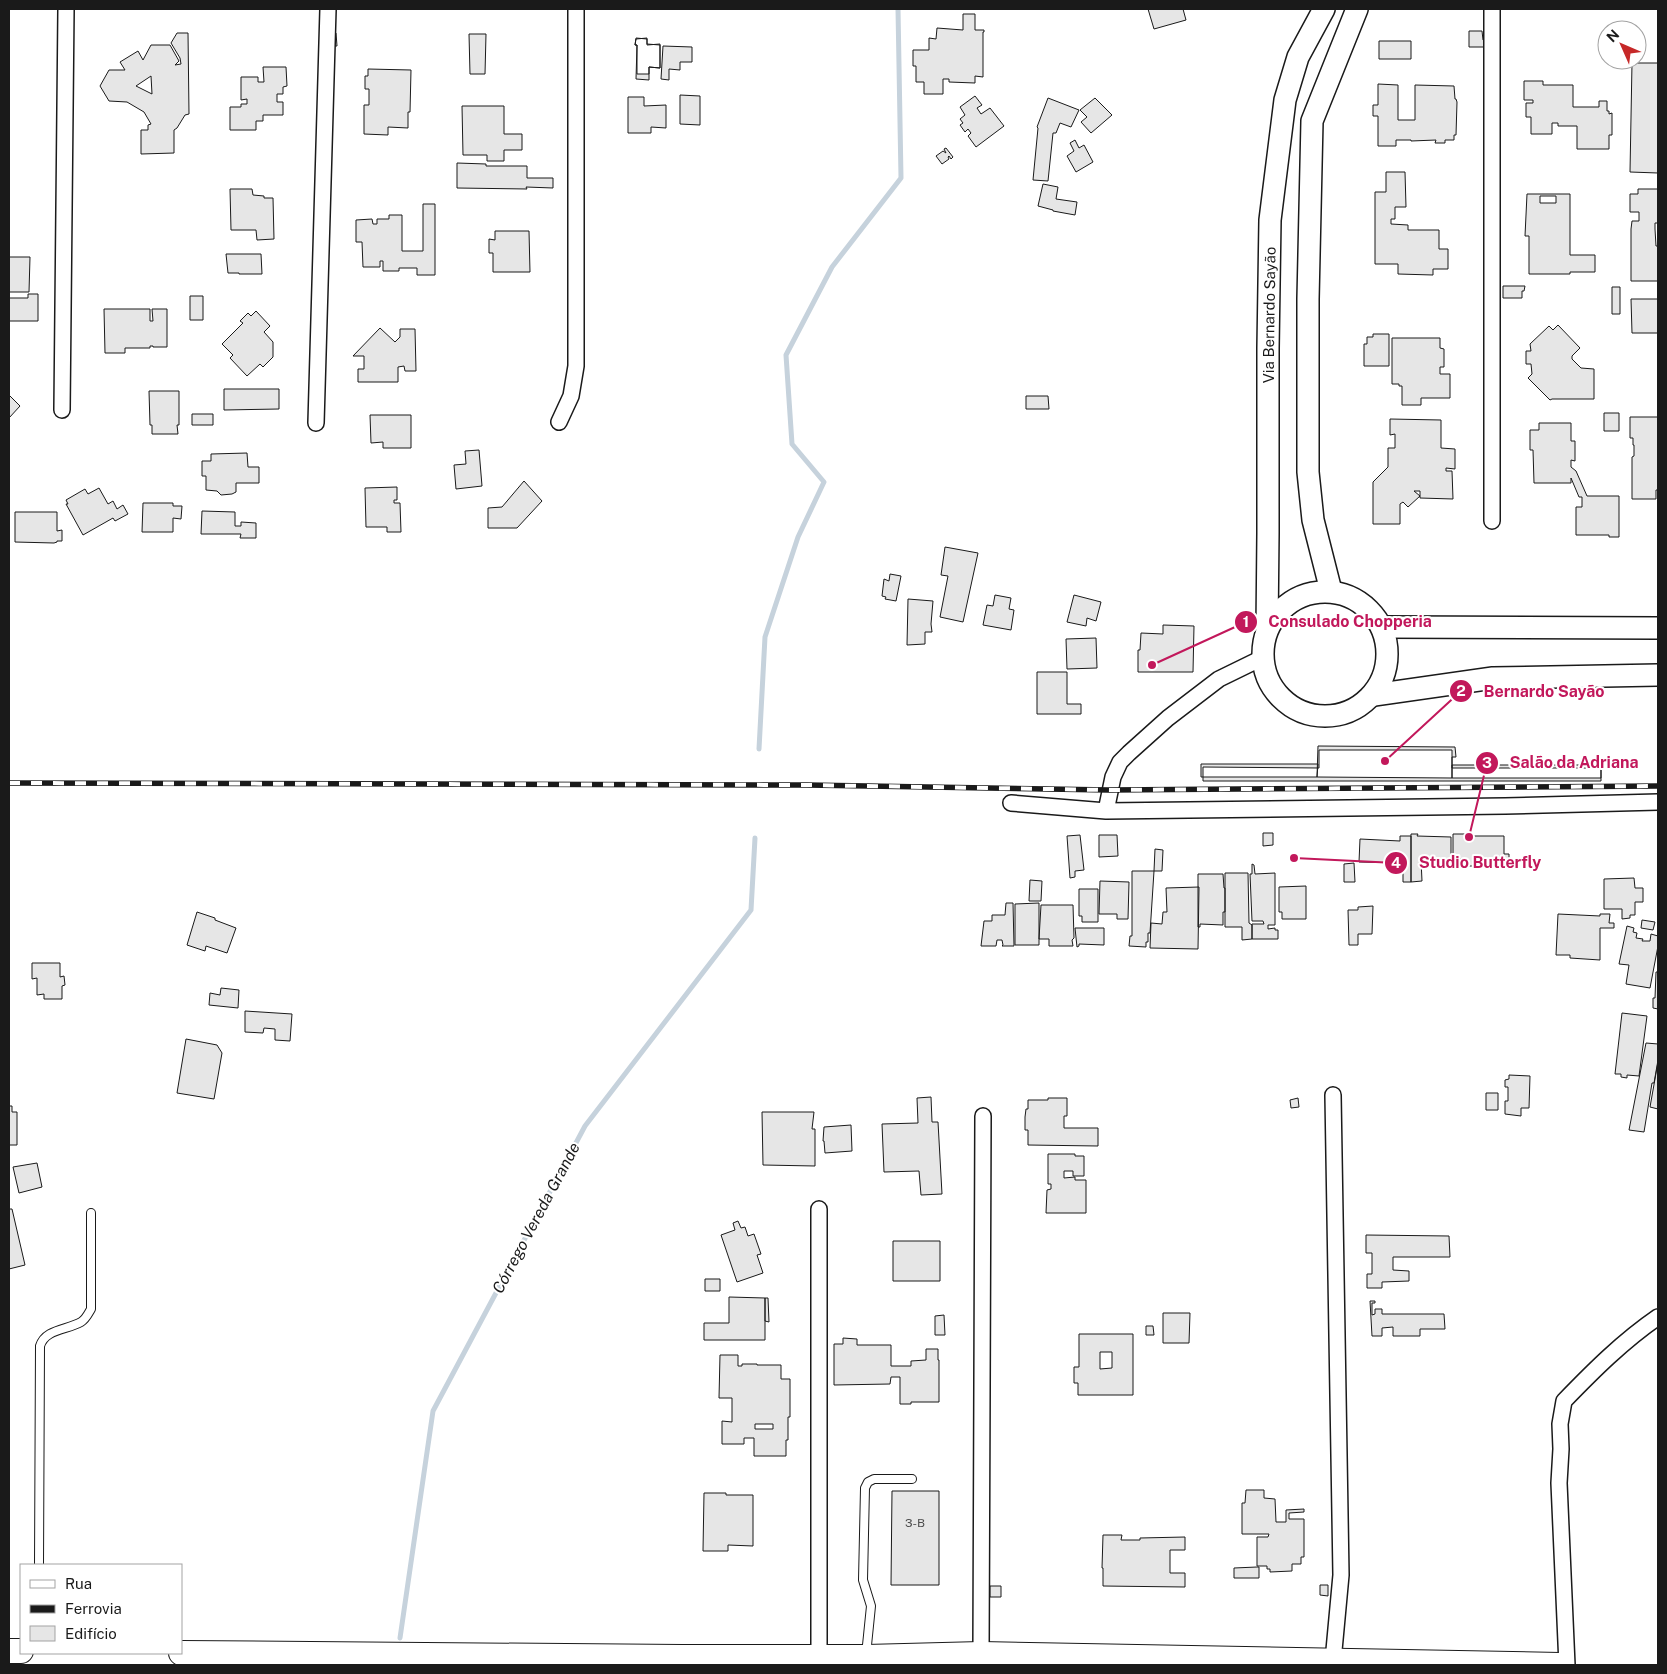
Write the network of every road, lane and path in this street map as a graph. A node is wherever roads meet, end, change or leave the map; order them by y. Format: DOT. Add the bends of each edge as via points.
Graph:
graph roads {
  1 [pos="66,9"];
  2 [pos="328,9"];
  3 [pos="576,9"];
  4 [pos="1324,9"];
  5 [pos="1357,9"];
  6 [pos="1492,9"];
  7 [pos="62,410"];
  8 [pos="559,422"];
  9 [pos="316,423"];
  10 [pos="1492,521"];
  11 [pos="1331,591"];
  12 [pos="1383,627"];
  13 [pos="1658,628"];
  14 [pos="1266,630"];
  15 [pos="1262,658"];
  16 [pos="1658,674"];
  17 [pos="1374,695"];
  18 [pos="1658,802"];
  19 [pos="1011,804"];
  20 [pos="1106,811"];
  21 [pos="1333,1095"];
  22 [pos="983,1116"];
  23 [pos="820,1208"];
  24 [pos="91,1213"];
  25 [pos="1658,1317"];
  26 [pos="912,1479"];
  27 [pos="39,1564"];
  28 [pos="182,1653"];
  29 [pos="981,1654"];
  30 [pos="870,1656"];
  31 [pos="761,1660"];
  32 [pos="828,1661"];
  33 [pos="1333,1661"];
  34 [pos="1560,1665"];
  35 [pos="1567,1665"];
  1 -- 7 [label="street"];
  2 -- 9 [label="street"];
  3 -- 8 [label="street" via="576,366 571,396"];
  4 -- 14 [label="main road, Via Bernardo Sayão" via="1298,57 1285,100 1270,220"];
  5 -- 11 [label="main road" via="1312,120 1308,472 1313,520"];
  6 -- 10 [label="street"];
  11 -- 12 [label="main road" via="1362,602"];
  11 -- 14 [label="main road" via="1304,594 1282,608"];
  12 -- 13 [label="main road"];
  12 -- 17 [label="main road" via="1388,662"];
  14 -- 15 [label="main road"];
  15 -- 17 [label="main road" via="1271,687 1291,708 1320,717 1349,713"];
  15 -- 20 [label="street" via="1220,679 1128,753 1113,777"];
  16 -- 17 [label="main road" via="1493,678"];
  18 -- 20 [label="street"];
  19 -- 20 [label="street"];
  21 -- 33 [label="street" via="1341,1575"];
  22 -- 29 [label="street"];
  23 -- 32 [label="street"];
  24 -- 27 [label="lane" via="91,1309 80,1322 42,1339 40,1346"];
  25 -- 35 [label="street" via="1602,1363 1564,1402 1561,1410 1560,1483"];
  26 -- 30 [label="lane" via="874,1479 865,1488 863,1580 871,1606"];
  28 -- 31 [label="main road"];
  29 -- 30 [label="main road"];
  29 -- 33 [label="main road"];
  30 -- 32 [label="main road" via="866,1660"];
  31 -- 32 [label="main road"];
  33 -- 34 [label="main road"];
}
